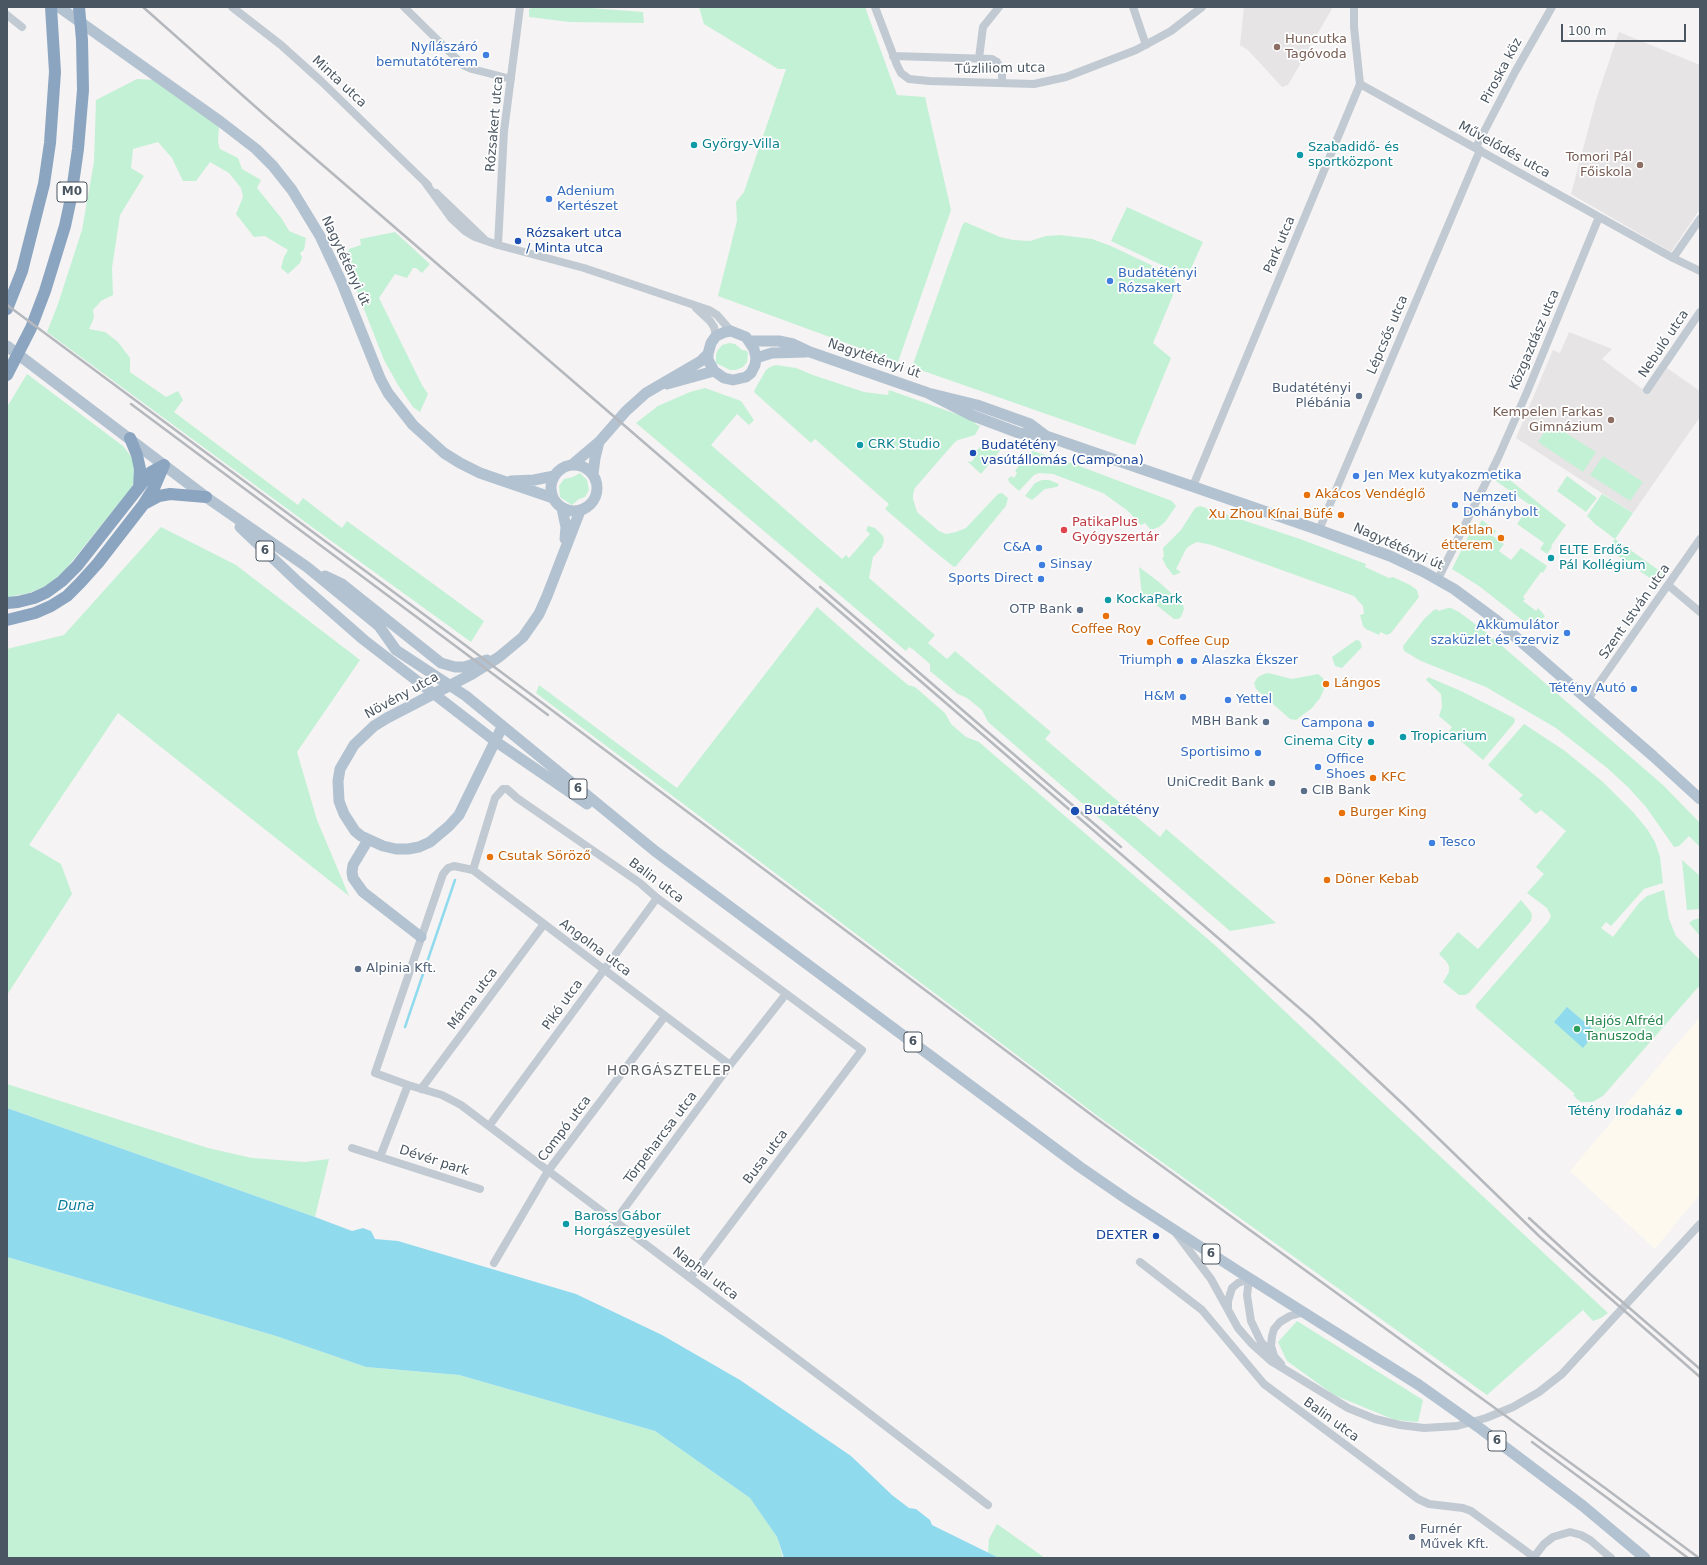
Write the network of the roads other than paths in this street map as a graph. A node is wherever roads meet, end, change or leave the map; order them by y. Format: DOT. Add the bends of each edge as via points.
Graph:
graph roads {
  1 [pos="51,7"];
  2 [pos="59,7"];
  3 [pos="79,7"];
  4 [pos="232,7"];
  5 [pos="404,7"];
  6 [pos="520,7"];
  7 [pos="875,7"];
  8 [pos="999,7"];
  9 [pos="1133,7"];
  10 [pos="1202,7"];
  11 [pos="1354,7"];
  12 [pos="1552,7"];
  13 [pos="7,15"];
  14 [pos="22,27"];
  15 [pos="1146,45"];
  16 [pos="893,56"];
  17 [pos="979,58"];
  18 [pos="511,79"];
  19 [pos="1002,83"];
  20 [pos="1360,84"];
  21 [pos="1478,148"];
  22 [pos="1599,217"];
  23 [pos="1700,219"];
  24 [pos="498,245"];
  25 [pos="1673,258"];
  26 [pos="1700,271"];
  27 [pos="689,302"];
  28 [pos="7,309"];
  29 [pos="1700,312"];
  30 [pos="731,331"];
  31 [pos="716,336"];
  32 [pos="750,341"];
  33 [pos="7,346"];
  34 [pos="810,352"];
  35 [pos="708,354"];
  36 [pos="756,358"];
  37 [pos="714,371"];
  38 [pos="7,375"];
  39 [pos="659,387"];
  40 [pos="1647,390"];
  41 [pos="130,438"];
  42 [pos="599,442"];
  43 [pos="573,464"];
  44 [pos="164,465"];
  45 [pos="593,474"];
  46 [pos="554,476"];
  47 [pos="507,481"];
  48 [pos="1193,486"];
  49 [pos="139,487"];
  50 [pos="552,498"];
  51 [pos="210,500"];
  52 [pos="143,504"];
  53 [pos="562,508"];
  54 [pos="580,511"];
  55 [pos="1319,530"];
  56 [pos="1700,539"];
  57 [pos="565,547"];
  58 [pos="307,567"];
  59 [pos="1438,579"];
  60 [pos="1668,585"];
  61 [pos="7,603"];
  62 [pos="1700,612"];
  63 [pos="7,620"];
  64 [pos="499,657"];
  65 [pos="1588,699"];
  66 [pos="502,727"];
  67 [pos="495,741"];
  68 [pos="1700,799"];
  69 [pos="368,840"];
  70 [pos="655,851"];
  71 [pos="473,870"];
  72 [pos="657,898"];
  73 [pos="544,924"];
  74 [pos="421,937"];
  75 [pos="604,970"];
  76 [pos="786,994"];
  77 [pos="664,1016"];
  78 [pos="862,1050"];
  79 [pos="730,1065"];
  80 [pos="408,1086"];
  81 [pos="420,1089"];
  82 [pos="489,1126"];
  83 [pos="352,1148"];
  84 [pos="380,1157"];
  85 [pos="548,1171"];
  86 [pos="480,1189"];
  87 [pos="615,1221"];
  88 [pos="1700,1224"];
  89 [pos="1173,1229"];
  90 [pos="1140,1262"];
  91 [pos="494,1263"];
  92 [pos="690,1278"];
  93 [pos="1249,1279"];
  94 [pos="1228,1310"];
  95 [pos="1305,1312"];
  96 [pos="1275,1358"];
  97 [pos="1294,1375"];
  98 [pos="988,1505"];
  99 [pos="1534,1557"];
  100 [pos="1611,1558"];
  101 [pos="1645,1558"];
  1 -- 28 [label="highway, M0" via="54,100 44,184 22,271"];
  2 -- 47 [label="main road, Nagytétényi út" via="221,122 273,166 292,190 320,236 380,378 404,415 427,439 460,463 480,473"];
  3 -- 38 [label="highway, M0" via="83,90 72,198 45,291"];
  4 -- 24 [label="street, Minta utca" via="321,80 424,181 458,226"];
  5 -- 18 [label="street" via="463,65"];
  6 -- 18 [label="street, Rózsakert utca"];
  7 -- 16 [label="street, Tűzliliom utca"];
  8 -- 17 [label="street" via="983,27"];
  9 -- 15 [label="street"];
  10 -- 15 [label="street, Tűzliliom utca" via="1172,31"];
  11 -- 20 [label="street, Park utca"];
  12 -- 21 [label="street, Piroska köz" via="1515,72"];
  13 -- 14 [label="street"];
  15 -- 19 [label="street, Tűzliliom utca" via="1055,80 1034,84"];
  16 -- 17 [label="street"];
  16 -- 19 [label="street, Tűzliliom utca" via="901,73 909,79"];
  17 -- 19 [label="street" via="997,62 1002,74"];
  18 -- 24 [label="street, Rózsakert utca" via="503,151"];
  20 -- 21 [label="street, Művelődés utca"];
  20 -- 48 [label="street, Park utca"];
  21 -- 22 [label="street, Művelődés utca"];
  21 -- 55 [label="street, Lépcsős utca"];
  22 -- 25 [label="street, Művelődés utca"];
  22 -- 59 [label="street, Közgazdász utca" via="1501,451"];
  23 -- 25 [label="street"];
  24 -- 27 [label="street, Nagytétényi út" via="570,263"];
  25 -- 26 [label="street, Művelődés utca"];
  27 -- 30 [label="street, Nagytétényi út" via="718,315"];
  27 -- 31 [label="street, Nagytétényi út" via="710,321"];
  29 -- 40 [label="street, Nebuló utca"];
  30 -- 31 [label="main road"];
  30 -- 32 [label="main road, Nagytétényi út"];
  31 -- 35 [label="main road"];
  32 -- 34 [label="main road, Nagytétényi út" via="779,341"];
  32 -- 36 [label="main road"];
  33 -- 41 [label="main road, 6"];
  34 -- 36 [label="main road, Nagytétényi út" via="772,353"];
  34 -- 48 [label="main road, Nagytétényi út" via="928,393 971,415 1019,433 1046,436"];
  35 -- 37 [label="main road"];
  35 -- 39 [label="main road, Növény utca"];
  36 -- 37 [label="main road" via="751,373 746,377 732,380"];
  37 -- 39 [label="main road, Növény utca"];
  39 -- 42 [label="main road, Növény utca" via="646,393 626,411"];
  41 -- 44 [label="main road, 6"];
  41 -- 49 [label="highway" via="140,469"];
  42 -- 43 [label="main road, Növény utca"];
  42 -- 45 [label="main road, Növény utca"];
  43 -- 45 [label="main road" via="581,465"];
  43 -- 46 [label="main road, Növény utca" via="559,470"];
  44 -- 49 [label="highway" via="151,472"];
  44 -- 51 [label="main road, 6"];
  44 -- 52 [label="highway" via="155,486"];
  45 -- 54 [label="main road, Növény utca" via="597,481 597,495 590,505"];
  46 -- 47 [label="main road, Nagytétényi út"];
  46 -- 50 [label="main road" via="551,483"];
  47 -- 50 [label="main road, Nagytétényi út"];
  48 -- 55 [label="main road, Nagytétényi út"];
  49 -- 61 [label="highway" via="77,566 62,581 34,598"];
  50 -- 53 [label="main road"];
  51 -- 52 [label="highway" via="170,494"];
  51 -- 58 [label="main road, 6"];
  51 -- 67 [label="main road, 6" via="298,583 364,640"];
  52 -- 63 [label="highway" via="98,563 67,596 35,613"];
  53 -- 54 [label="main road"];
  53 -- 57 [label="main road, Növény utca" via="566,527"];
  54 -- 57 [label="main road, Növény utca"];
  55 -- 59 [label="main road, Nagytétényi út" via="1390,556"];
  56 -- 60 [label="street, Szent István utca"];
  57 -- 64 [label="main road, Növény utca" via="535,620 523,637"];
  58 -- 64 [label="main road" via="342,584 441,663 464,667"];
  58 -- 66 [label="main road, 6" via="380,626 396,650 466,696"];
  59 -- 65 [label="main road, Nagytétényi út" via="1496,620"];
  60 -- 62 [label="street"];
  60 -- 65 [label="street, Szent István utca"];
  64 -- 69 [label="main road, Növény utca" via="472,674 387,718 363,735 354,745 340,769 337,789 350,825"];
  65 -- 68 [label="main road, Nagytétényi út"];
  66 -- 67 [label="main road, Növény utca"];
  66 -- 70 [label="main road, 6"];
  67 -- 69 [label="main road, Növény utca" via="462,810 440,835 430,842 408,849 396,849"];
  67 -- 70 [label="main road, 6"];
  69 -- 74 [label="main road" via="353,865 353,878 364,892"];
  70 -- 89 [label="main road, 6" via="1080,1167"];
  71 -- 72 [label="street, Balin utca" via="495,798 503,789 507,789 640,882"];
  71 -- 73 [label="street, Angolna utca"];
  71 -- 74 [label="street, Angolna utca" via="454,866 443,874"];
  72 -- 75 [label="street, Pikó utca"];
  72 -- 76 [label="street, Balin utca"];
  73 -- 75 [label="street, Angolna utca"];
  73 -- 81 [label="street, Márna utca"];
  74 -- 80 [label="street, Naphal utca" via="375,1073"];
  75 -- 77 [label="street, Angolna utca"];
  75 -- 82 [label="street, Pikó utca"];
  76 -- 78 [label="street, Balin utca"];
  76 -- 79 [label="street, Törpeharcsa utca"];
  77 -- 79 [label="street, Angolna utca"];
  77 -- 85 [label="street, Compó utca"];
  78 -- 92 [label="street, Busa utca"];
  79 -- 87 [label="street, Törpeharcsa utca"];
  80 -- 81 [label="street, Naphal utca"];
  80 -- 84 [label="street, Dévér park"];
  81 -- 82 [label="street, Naphal utca" via="442,1095 461,1105"];
  82 -- 85 [label="street, Naphal utca"];
  83 -- 84 [label="street, Dévér park"];
  84 -- 86 [label="street, Dévér park"];
  85 -- 87 [label="street, Naphal utca"];
  85 -- 91 [label="street, Compó utca"];
  87 -- 92 [label="street, Naphal utca"];
  88 -- 97 [label="street" via="1562,1374 1539,1392 1513,1407 1486,1418 1457,1426 1424,1428 1400,1425 1375,1419 1348,1408"];
  89 -- 93 [label="main road, 6"];
  89 -- 94 [label="street" via="1211,1279"];
  90 -- 99 [label="street, Balin utca" via="1202,1310 1249,1369 1286,1402 1418,1499 1429,1504 1471,1511"];
  92 -- 98 [label="street, Naphal utca"];
  93 -- 94 [label="street" via="1232,1288"];
  93 -- 95 [label="main road, 6"];
  93 -- 96 [label="street" via="1247,1295 1251,1321 1261,1342"];
  94 -- 97 [label="street" via="1238,1328 1252,1344 1271,1362"];
  95 -- 96 [label="street" via="1290,1316 1274,1329 1272,1346"];
  95 -- 101 [label="main road, 6" via="1469,1420 1583,1506"];
  96 -- 97 [label="street"];
  99 -- 100 [label="street" via="1553,1536 1570,1532 1590,1540"];
}
